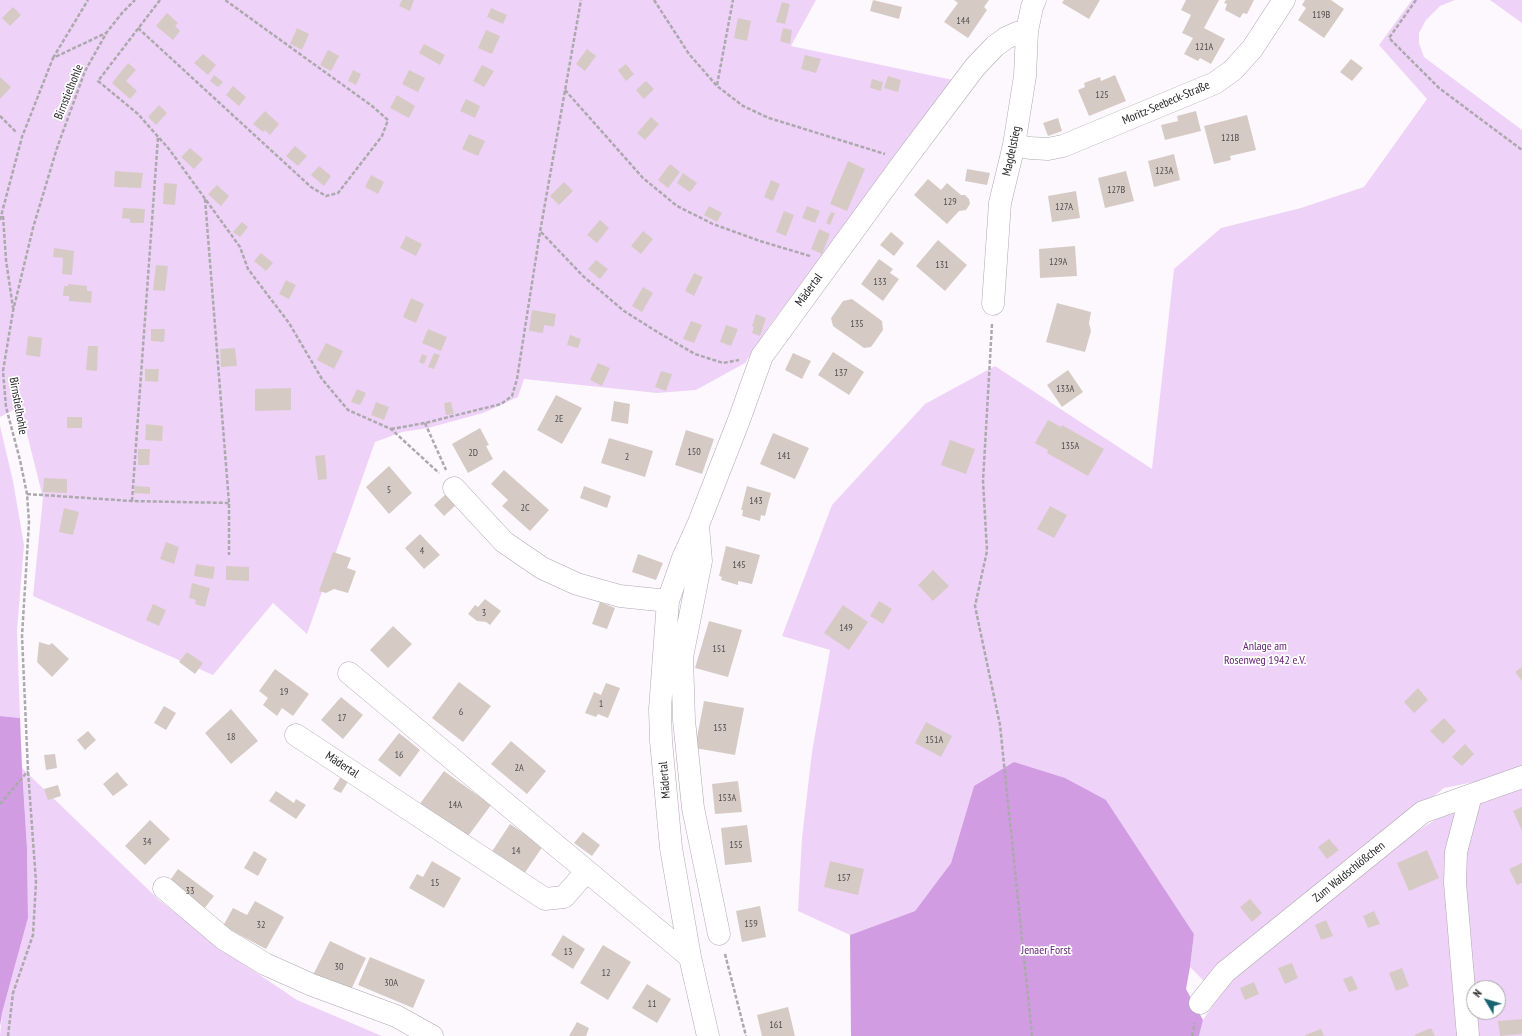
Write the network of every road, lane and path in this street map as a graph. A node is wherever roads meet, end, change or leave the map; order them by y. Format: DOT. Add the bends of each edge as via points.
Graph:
graph roads {
  1 [pos="88,0"];
  2 [pos="135,0"];
  3 [pos="160,0"];
  4 [pos="224,0"];
  5 [pos="581,0"];
  6 [pos="654,0"];
  7 [pos="733,0"];
  8 [pos="1035,0"];
  9 [pos="1284,0"];
  10 [pos="1416,0"];
  11 [pos="138,28"];
  12 [pos="1027,31"];
  13 [pos="107,32"];
  14 [pos="53,58"];
  15 [pos="717,86"];
  16 [pos="565,90"];
  17 [pos="0,116"];
  18 [pos="16,132"];
  19 [pos="158,136"];
  20 [pos="1014,145"];
  21 [pos="1522,150"];
  22 [pos="905,160"];
  23 [pos="205,198"];
  24 [pos="2,213"];
  25 [pos="0,220"];
  26 [pos="540,232"];
  27 [pos="830,262"];
  28 [pos="993,304"];
  29 [pos="13,311"];
  30 [pos="762,356"];
  31 [pos="426,423"];
  32 [pos="390,429"];
  33 [pos="454,488"];
  34 [pos="26,494"];
  35 [pos="132,501"];
  36 [pos="229,502"];
  37 [pos="698,525"];
  38 [pos="229,555"];
  39 [pos="668,601"];
  40 [pos="349,673"];
  41 [pos="660,709"];
  42 [pos="296,735"];
  43 [pos="686,742"];
  44 [pos="28,770"];
  45 [pos="1522,777"];
  46 [pos="1471,794"];
  47 [pos="0,804"];
  48 [pos="586,872"];
  49 [pos="164,888"];
  50 [pos="719,934"];
  51 [pos="690,958"];
  52 [pos="1200,1003"];
  53 [pos="8,1036"];
  54 [pos="432,1036"];
  55 [pos="708,1036"];
  56 [pos="746,1036"];
  57 [pos="1032,1036"];
  58 [pos="1468,1036"];
  1 -- 14 [label="path"];
  2 -- 13 [label="path, Birnstielhohle"];
  3 -- 11 [label="path, Birnstielhohle"];
  4 -- 11 [label="path" via="388,120 382,136 338,193 326,196 311,187"];
  5 -- 16 [label="path"];
  6 -- 15 [label="path" via="689,54"];
  7 -- 15 [label="path"];
  8 -- 12 [label="street, Magdelstieg"];
  9 -- 20 [label="street, Moritz-Seebeck-Straße" via="1252,49 1233,70 1215,83 1064,146 1048,149"];
  10 -- 21 [label="path" via="1389,38 1439,88"];
  11 -- 19 [label="path, Birnstielhohle" via="98,81 138,114"];
  12 -- 20 [label="street, Magdelstieg" via="1025,76"];
  12 -- 22 [label="street, Mädertal" via="1012,35 995,46 975,67"];
  13 -- 14 [label="path"];
  13 -- 29 [label="path, Birnstielhohle" via="85,71 57,148 33,228"];
  14 -- 24 [label="path" via="22,137"];
  15 -- 22 [label="path" via="743,106 769,118"];
  16 -- 26 [label="path"];
  16 -- 27 [label="path" via="643,178 677,206 719,226"];
  17 -- 18 [label="path"];
  19 -- 23 [label="path"];
  19 -- 35 [label="path"];
  20 -- 28 [label="street, Magdelstieg" via="1000,203"];
  22 -- 27 [label="street, Mädertal"];
  23 -- 32 [label="path" via="240,247 248,269 289,323 322,379 348,410"];
  23 -- 36 [label="path"];
  24 -- 25 [label="path"];
  24 -- 29 [label="path"];
  26 -- 30 [label="path" via="583,276 624,311 659,334 695,354 723,363"];
  26 -- 31 [label="path" via="517,379 512,396 501,404"];
  27 -- 30 [label="street, Mädertal"];
  28 -- 57 [label="path" via="983,481 987,551 975,606 1000,725"];
  29 -- 34 [label="path, Birnstielhohle" via="3,371 6,407"];
  30 -- 37 [label="street, Mädertal"];
  31 -- 32 [label="path"];
  31 -- 33 [label="path"];
  32 -- 33 [label="path"];
  33 -- 39 [label="street" via="504,542 542,568 577,584 620,596"];
  34 -- 35 [label="path"];
  34 -- 44 [label="path, Birnstielhohle" via="29,522 22,636"];
  35 -- 36 [label="path"];
  36 -- 38 [label="path"];
  37 -- 39 [label="street, Mädertal"];
  37 -- 43 [label="street" via="702,561 682,657"];
  39 -- 41 [label="street, Mädertal"];
  40 -- 48 [label="street"];
  41 -- 43 [label="street"];
  41 -- 51 [label="street, Mädertal" via="671,848"];
  42 -- 48 [label="street, Mädertal" via="545,899 564,896"];
  43 -- 50 [label="street" via="693,808"];
  44 -- 47 [label="path"];
  44 -- 53 [label="path, Birnstielhohle" via="36,882 33,935 13,993"];
  45 -- 46 [label="street, Zum Waldschlößchen"];
  46 -- 52 [label="street, Zum Waldschlößchen" via="1423,812 1225,972"];
  46 -- 58 [label="street" via="1456,852 1455,883"];
  48 -- 51 [label="street"];
  49 -- 54 [label="street" via="224,939 265,964 312,985 396,1016"];
  50 -- 56 [label="path"];
  51 -- 55 [label="street, Mädertal"];
}
